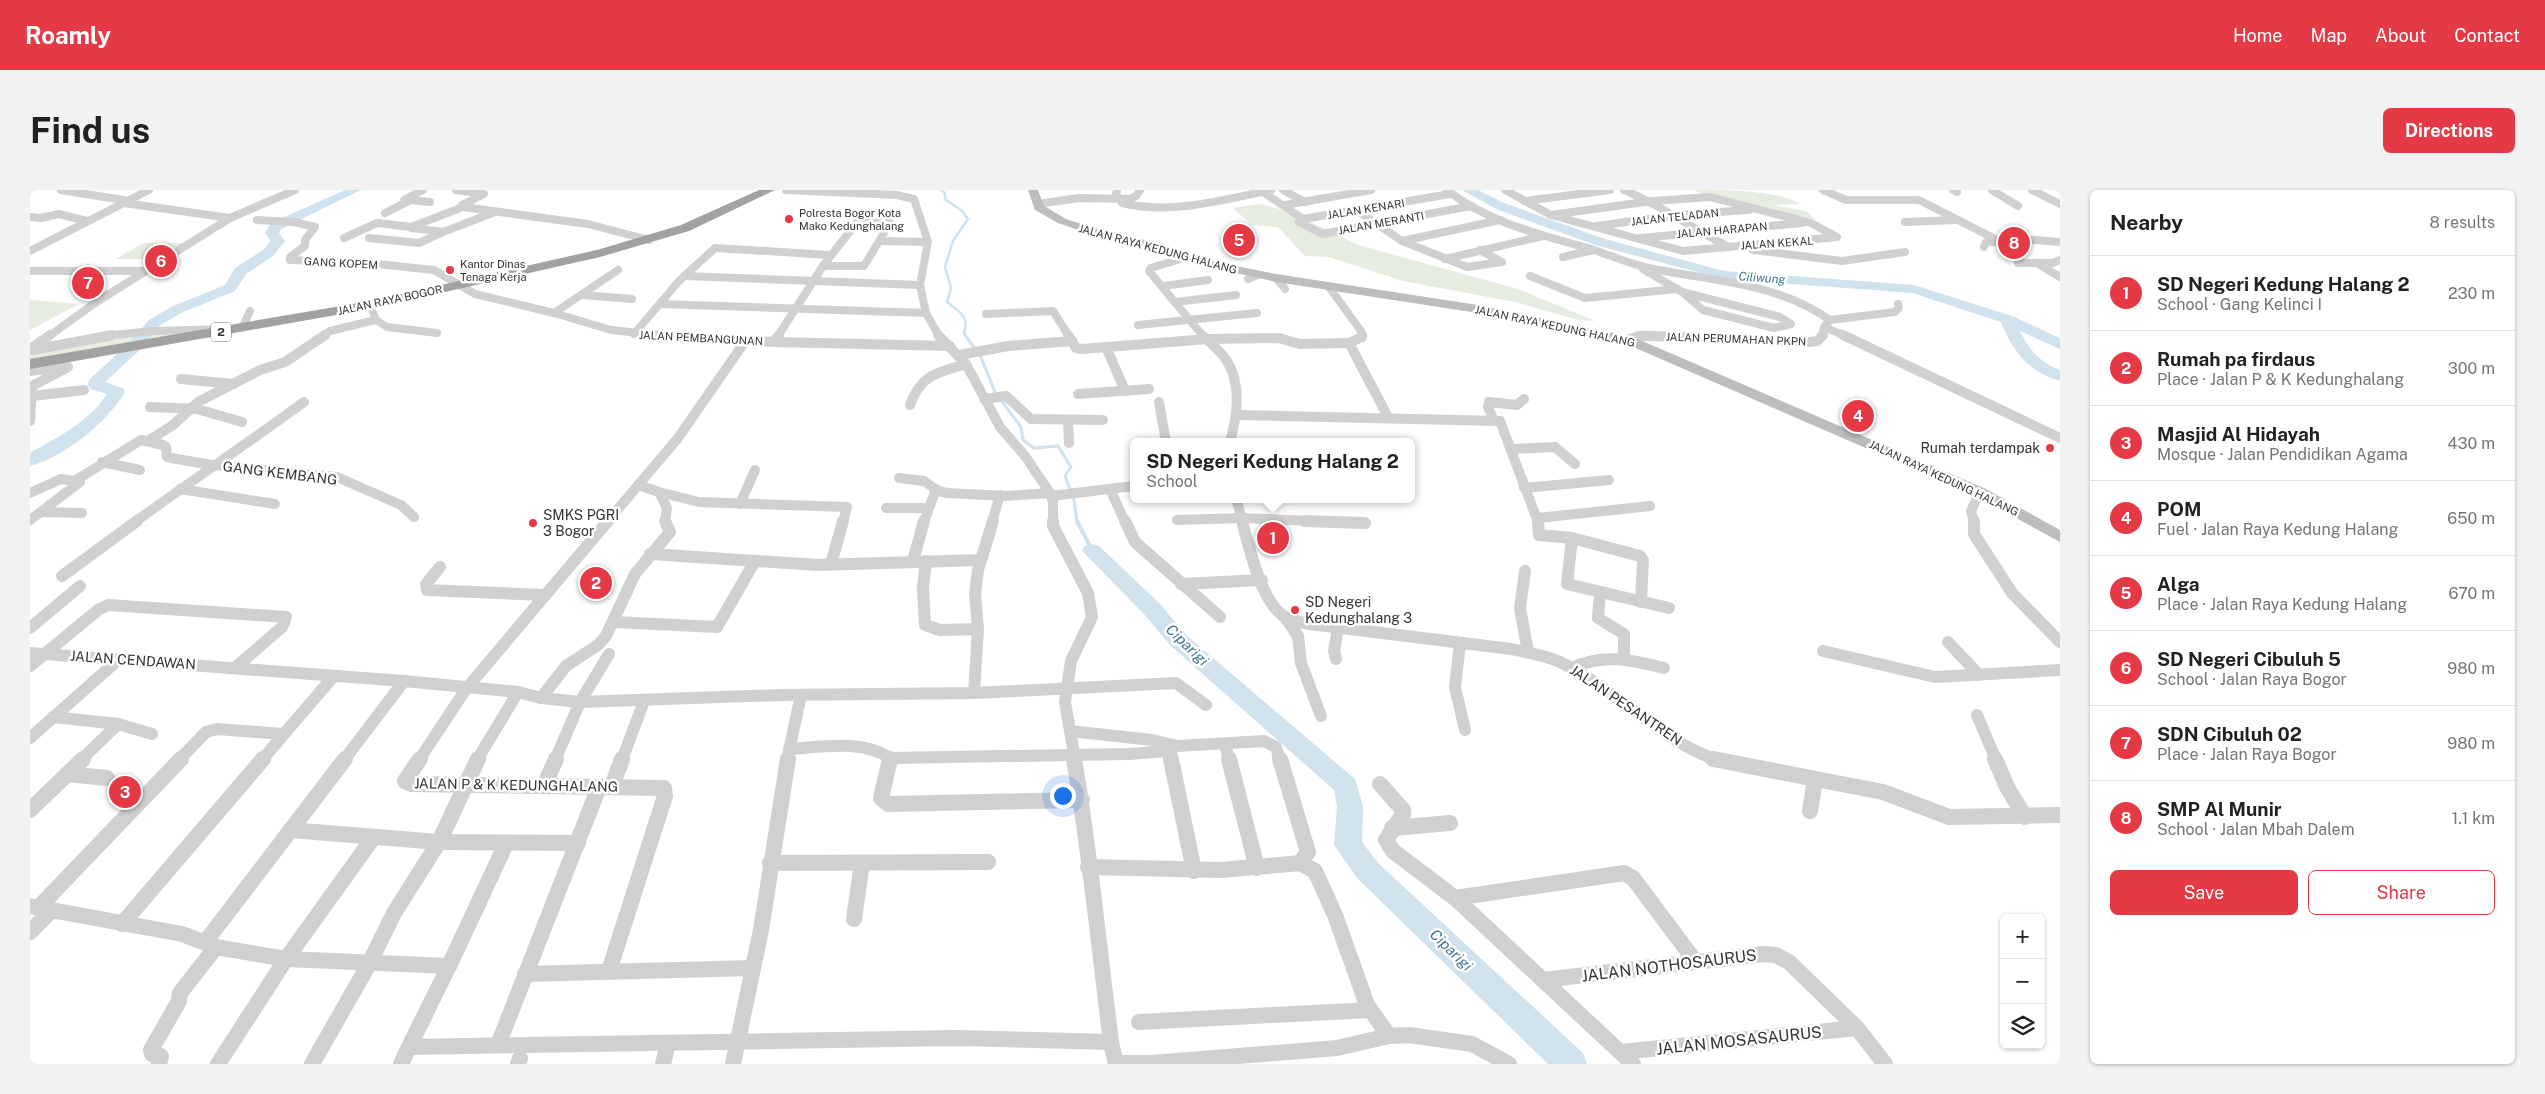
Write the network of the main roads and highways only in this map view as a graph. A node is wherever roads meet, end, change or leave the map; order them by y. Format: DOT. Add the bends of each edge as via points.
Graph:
graph roads {
  1 [pos="769,190"];
  2 [pos="1033,190"];
  3 [pos="31,359"];
  4 [pos="2060,537"];
  1 -- 3 [label="highway, JALAN RAYA BOGOR / 2" via="704,222 649,240 370,305 109,352"];
  2 -- 4 [label="main road, JALAN RAYA KEDUNG HALANG" via="1038,204 1047,214 1075,227 1154,245 1253,277 1281,284 1328,287 1478,309 1628,340 1980,492"];
}
